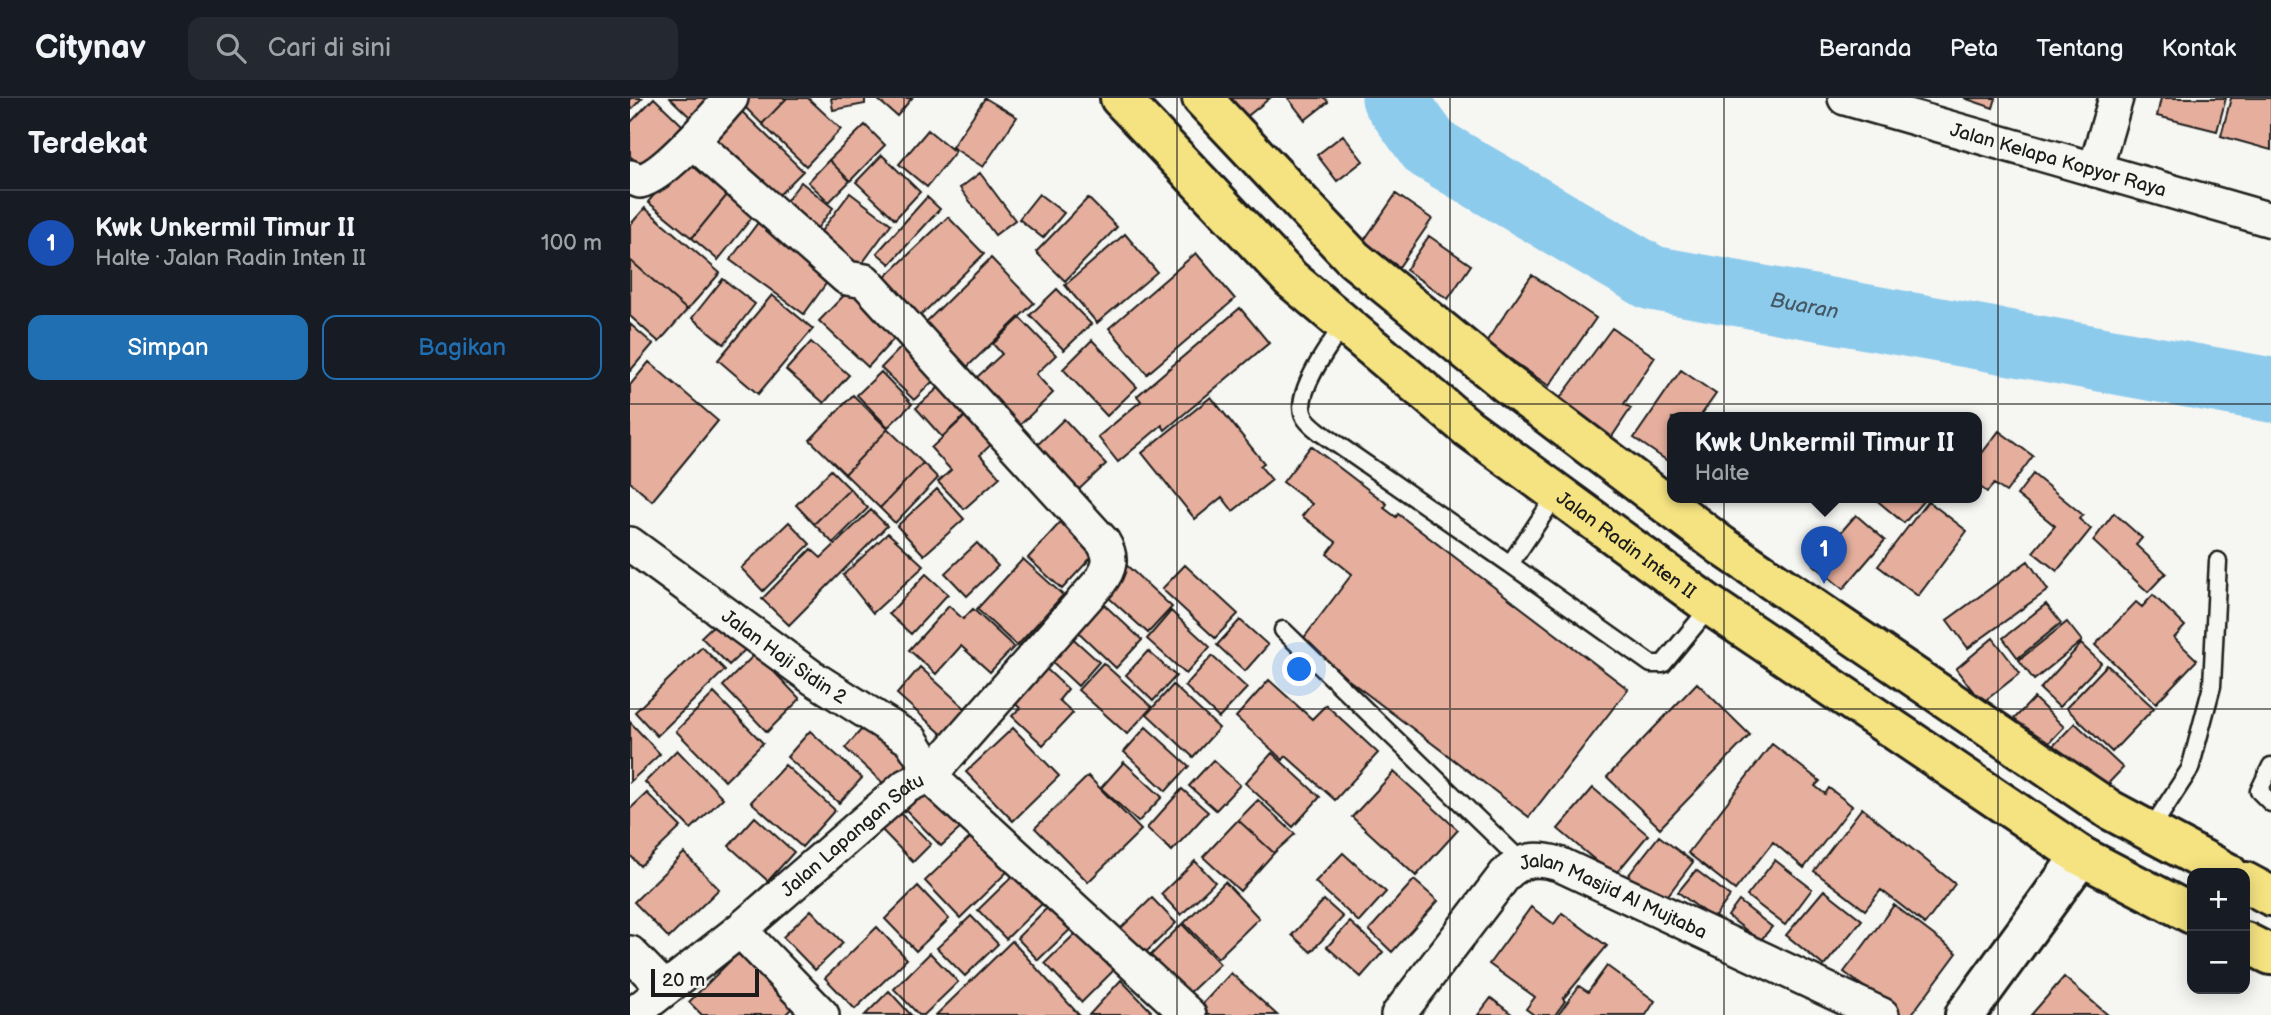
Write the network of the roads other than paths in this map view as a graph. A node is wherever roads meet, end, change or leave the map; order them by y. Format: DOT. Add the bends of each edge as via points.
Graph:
graph roads {
  1 [pos="731,98"];
  2 [pos="1120,98"];
  3 [pos="1202,98"];
  4 [pos="1845,98"];
  5 [pos="2116,98"];
  6 [pos="1900,105"];
  7 [pos="692,141"];
  8 [pos="2095,170"];
  9 [pos="630,177"];
  10 [pos="2271,220"];
  11 [pos="1343,324"];
  12 [pos="1558,494"];
  13 [pos="630,544"];
  14 [pos="2218,561"];
  15 [pos="1510,564"];
  16 [pos="1711,606"];
  17 [pos="1283,630"];
  18 [pos="2271,766"];
  19 [pos="931,774"];
  20 [pos="2271,803"];
  21 [pos="2149,832"];
  22 [pos="2081,856"];
  23 [pos="1522,862"];
  24 [pos="2218,868"];
  25 [pos="2250,885"];
  26 [pos="2271,896"];
  27 [pos="2187,911"];
  28 [pos="740,930"];
  29 [pos="2250,944"];
  30 [pos="630,953"];
  31 [pos="2271,955"];
  32 [pos="665,989"];
  33 [pos="632,1015"];
  34 [pos="822,1015"];
  35 [pos="1189,1015"];
  36 [pos="1398,1015"];
  37 [pos="1882,1015"];
  38 [pos="1965,1015"];
  1 -- 7 [label="street"];
  2 -- 11 [label="main road, Jalan Radin Inten II" via="1230,218"];
  3 -- 21 [label="main road" via="1354,259 1506,383 1722,546"];
  4 -- 6 [label="street, Jalan Kelapa Kopyor Raya"];
  5 -- 8 [label="street"];
  6 -- 8 [label="street, Jalan Kelapa Kopyor Raya"];
  7 -- 9 [label="street" via="646,180"];
  7 -- 19 [label="street" via="847,278 865,281 1110,554 1099,583"];
  8 -- 10 [label="street, Jalan Kelapa Kopyor Raya"];
  11 -- 12 [label="main road, Jalan Radin Inten II" via="1468,428"];
  11 -- 15 [label="lane" via="1301,402 1303,416"];
  12 -- 15 [label="lane"];
  12 -- 16 [label="main road, Jalan Radin Inten II"];
  13 -- 19 [label="street, Jalan Haji Sidin 2" via="813,678 901,732 921,753"];
  14 -- 21 [label="lane" via="2212,685 2190,769"];
  15 -- 16 [label="lane" via="1651,664 1663,664"];
  16 -- 22 [label="main road, Jalan Radin Inten II"];
  17 -- 23 [label="lane"];
  18 -- 20 [label="lane" via="2259,791"];
  19 -- 28 [label="street, Jalan Lapangan Satu" via="906,786"];
  19 -- 35 [label="street, Jalan Lapangan Satu"];
  21 -- 24 [label="main road"];
  22 -- 27 [label="main road, Jalan Radin Inten II"];
  22 -- 38 [label="street"];
  23 -- 36 [label="street, Jalan Masjid Al Mujtaba" via="1505,875"];
  23 -- 37 [label="street, Jalan Masjid Al Mujtaba" via="1535,859 1559,864"];
  25 -- 26 [label="main road"];
  28 -- 32 [label="street, Jalan Lapangan Satu"];
  28 -- 34 [label="street"];
  29 -- 31 [label="main road"];
  30 -- 32 [label="street"];
  32 -- 33 [label="street, Jalan Lapangan Satu"];
}
